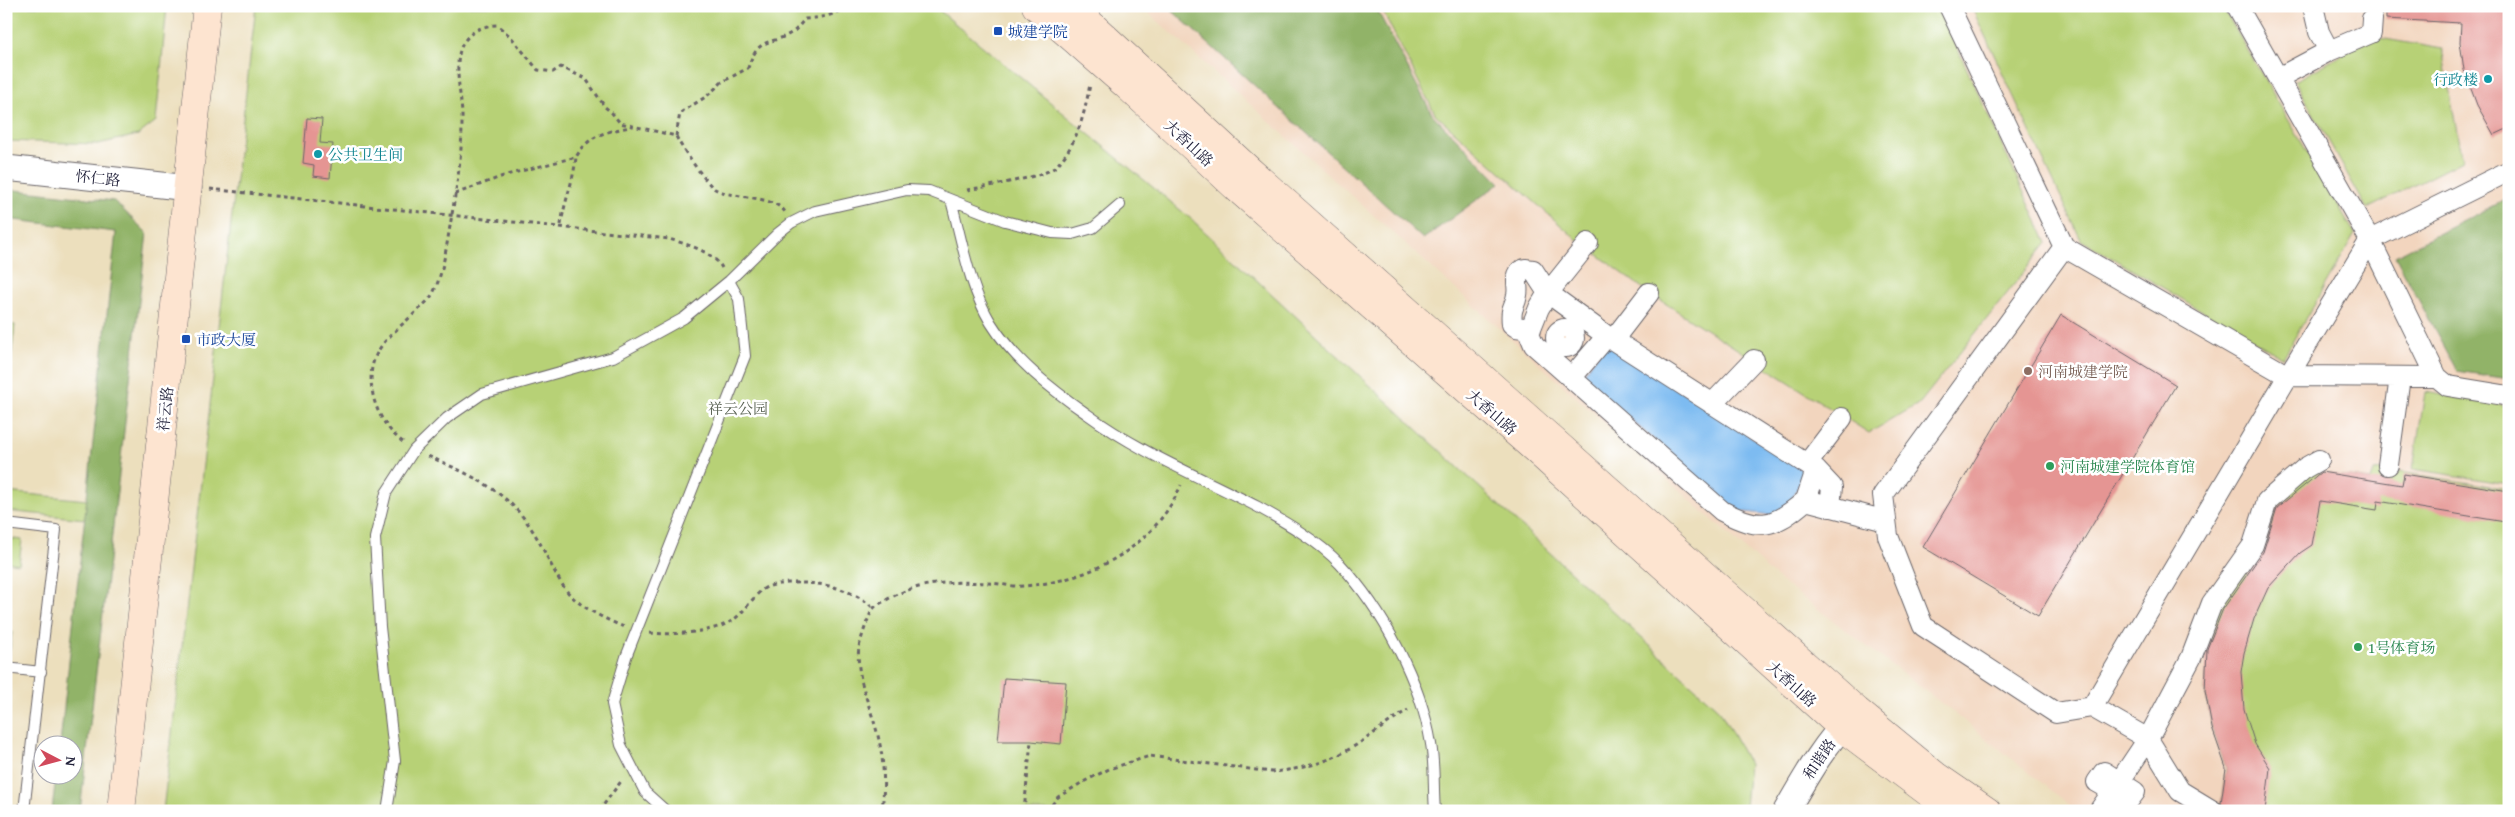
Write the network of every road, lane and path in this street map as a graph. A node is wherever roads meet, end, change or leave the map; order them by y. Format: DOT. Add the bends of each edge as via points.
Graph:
graph roads {
  1 [pos="207,6"];
  2 [pos="846,6"];
  3 [pos="1036,6"];
  4 [pos="1071,6"];
  5 [pos="1950,6"];
  6 [pos="2237,6"];
  7 [pos="2313,6"];
  8 [pos="2372,19"];
  9 [pos="2329,51"];
  10 [pos="1094,57"];
  11 [pos="2278,78"];
  12 [pos="632,126"];
  13 [pos="676,136"];
  14 [pos="576,157"];
  15 [pos="6,168"];
  16 [pos="2509,171"];
  17 [pos="189,188"];
  18 [pos="965,190"];
  19 [pos="455,194"];
  20 [pos="951,200"];
  21 [pos="1120,205"];
  22 [pos="452,214"];
  23 [pos="791,223"];
  24 [pos="561,225"];
  25 [pos="2370,240"];
  26 [pos="1588,243"];
  27 [pos="2064,247"];
  28 [pos="729,281"];
  29 [pos="1548,293"];
  30 [pos="1649,293"];
  31 [pos="1533,323"];
  32 [pos="1565,338"];
  33 [pos="1610,338"];
  34 [pos="1589,357"];
  35 [pos="1754,360"];
  36 [pos="2288,376"];
  37 [pos="1572,377"];
  38 [pos="2400,377"];
  39 [pos="2437,377"];
  40 [pos="2509,396"];
  41 [pos="1712,404"];
  42 [pos="1842,418"];
  43 [pos="414,450"];
  44 [pos="2318,460"];
  45 [pos="2388,465"];
  46 [pos="1811,467"];
  47 [pos="1187,472"];
  48 [pos="1806,500"];
  49 [pos="1830,506"];
  50 [pos="1886,521"];
  51 [pos="6,524"];
  52 [pos="874,608"];
  53 [pos="636,631"];
  54 [pos="6,668"];
  55 [pos="41,672"];
  56 [pos="1420,704"];
  57 [pos="2092,707"];
  58 [pos="1849,719"];
  59 [pos="2148,739"];
  60 [pos="1031,741"];
  61 [pos="633,769"];
  62 [pos="24,811"];
  63 [pos="121,811"];
  64 [pos="388,811"];
  65 [pos="599,811"];
  66 [pos="666,811"];
  67 [pos="882,811"];
  68 [pos="1024,811"];
  69 [pos="1047,811"];
  70 [pos="1435,811"];
  71 [pos="1786,811"];
  72 [pos="1953,811"];
  73 [pos="1987,811"];
  74 [pos="2099,811"];
  75 [pos="2213,811"];
  1 -- 17 [label="main road, 祥云路"];
  2 -- 13 [label="path" via="821,18 805,19 794,31 763,43 752,56 748,68 680,112"];
  3 -- 10 [label="main road, 大香山路"];
  4 -- 58 [label="main road, 大香山路"];
  5 -- 27 [label="street"];
  6 -- 11 [label="street"];
  7 -- 9 [label="street" via="2319,32"];
  8 -- 9 [label="street" via="2371,33"];
  9 -- 11 [label="street"];
  10 -- 18 [label="path" via="1082,120 1076,136 1054,168 1012,182"];
  10 -- 58 [label="main road, 大香山路" via="1238,189"];
  11 -- 25 [label="street"];
  12 -- 13 [label="path"];
  12 -- 14 [label="path" via="596,136 584,144"];
  12 -- 19 [label="path" via="620,123 586,79 561,67 553,72 538,70 504,31 496,25 485,25 474,30 458,55 462,125"];
  13 -- 23 [label="path" via="714,188 770,202 784,209"];
  14 -- 19 [label="path" via="506,175"];
  14 -- 24 [label="path" via="575,174 569,185"];
  15 -- 17 [label="street, 怀仁路"];
  16 -- 25 [label="street"];
  17 -- 22 [label="path"];
  17 -- 63 [label="main road, 祥云路"];
  19 -- 22 [label="path"];
  20 -- 21 [label="lane" via="1005,220 1052,233 1072,234 1092,228"];
  20 -- 23 [label="lane" via="929,191 907,190 815,211"];
  20 -- 47 [label="lane" via="974,286 990,322 1008,346 1055,392 1103,426 1141,450"];
  22 -- 24 [label="path"];
  22 -- 43 [label="path" via="441,270 431,297 380,347 371,363 376,408 398,438"];
  23 -- 28 [label="lane"];
  24 -- 28 [label="path" via="669,239 696,248 719,262"];
  25 -- 36 [label="street"];
  25 -- 39 [label="street"];
  26 -- 29 [label="street"];
  27 -- 36 [label="street"];
  27 -- 50 [label="street" via="1883,495"];
  28 -- 43 [label="lane" via="684,318 613,357 482,394 447,418"];
  28 -- 53 [label="lane" via="739,299 745,356"];
  29 -- 31 [label="street"];
  29 -- 31 [label="street" via="1532,270 1525,268 1520,271 1516,284 1517,298 1512,305 1512,324 1516,327"];
  29 -- 32 [label="street"];
  30 -- 33 [label="street"];
  31 -- 32 [label="street"];
  32 -- 33 [label="street"];
  32 -- 34 [label="street"];
  32 -- 37 [label="street"];
  33 -- 34 [label="street"];
  33 -- 41 [label="street"];
  34 -- 37 [label="street"];
  35 -- 41 [label="street"];
  36 -- 38 [label="street"];
  36 -- 57 [label="street"];
  37 -- 48 [label="street" via="1722,511 1744,522 1764,524 1784,519"];
  38 -- 39 [label="street"];
  38 -- 45 [label="street"];
  39 -- 40 [label="street" via="2448,386"];
  41 -- 46 [label="street"];
  42 -- 46 [label="street"];
  43 -- 53 [label="path" via="478,478 494,490 525,519 567,590 579,602 612,622"];
  43 -- 64 [label="lane" via="386,493 375,538 380,627 395,761"];
  44 -- 59 [label="street" via="2267,500 2253,545 2212,603 2191,658"];
  46 -- 48 [label="street"];
  46 -- 49 [label="street" via="1832,487"];
  47 -- 52 [label="path" via="1174,501 1140,538 1113,562 1084,575 1021,586 934,584 903,590"];
  47 -- 56 [label="lane" via="1304,535 1340,564 1384,621 1414,683"];
  48 -- 49 [label="street"];
  49 -- 50 [label="street"];
  50 -- 57 [label="street" via="1888,536 1923,626 2056,713"];
  51 -- 55 [label="lane" via="56,530"];
  52 -- 53 [label="path" via="851,593 817,582 780,584 763,589 725,625 677,635"];
  52 -- 67 [label="path" via="859,647 865,695 883,758"];
  53 -- 61 [label="lane" via="612,704 621,744"];
  54 -- 55 [label="lane"];
  55 -- 62 [label="lane"];
  56 -- 69 [label="path" via="1348,750 1292,770 1272,772 1150,756 1109,769 1083,782 1058,797"];
  56 -- 70 [label="lane" via="1431,744"];
  57 -- 59 [label="street"];
  58 -- 71 [label="street, 和谐路" via="1809,771"];
  58 -- 72 [label="main road, 大香山路"];
  58 -- 73 [label="main road, 大香山路"];
  59 -- 74 [label="street"];
  59 -- 75 [label="street" via="2180,791"];
  60 -- 68 [label="path"];
  61 -- 65 [label="path"];
  61 -- 66 [label="lane" via="645,792"];
}
